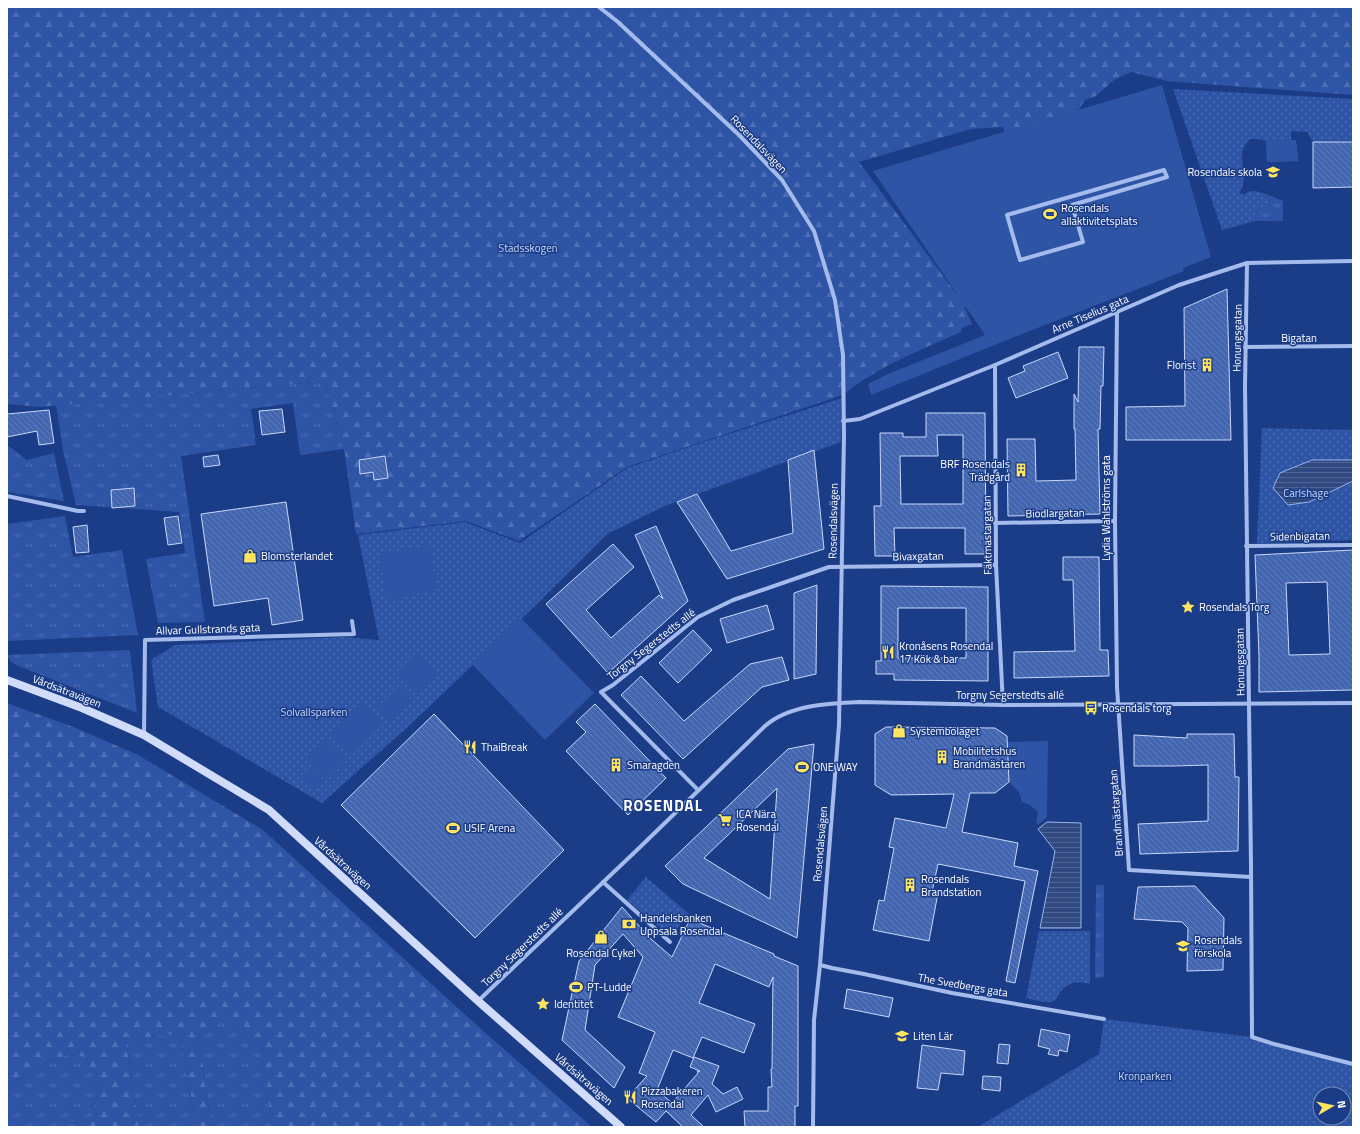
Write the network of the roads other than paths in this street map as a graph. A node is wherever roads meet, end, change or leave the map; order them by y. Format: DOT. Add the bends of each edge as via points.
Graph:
graph roads {
  1 [pos="599,7"];
  2 [pos="1164,170"];
  3 [pos="1353,261"];
  4 [pos="1247,263"];
  5 [pos="1117,312"];
  6 [pos="1353,346"];
  7 [pos="1245,347"];
  8 [pos="995,365"];
  9 [pos="843,422"];
  10 [pos="7,496"];
  11 [pos="84,511"];
  12 [pos="1114,521"];
  13 [pos="995,523"];
  14 [pos="1353,545"];
  15 [pos="1246,546"];
  16 [pos="996,564"];
  17 [pos="841,566"];
  18 [pos="352,621"];
  19 [pos="7,680"];
  20 [pos="840,703"];
  21 [pos="1353,703"];
  22 [pos="1003,704"];
  23 [pos="1118,704"];
  24 [pos="1249,704"];
  25 [pos="144,735"];
  26 [pos="698,790"];
  27 [pos="1251,878"];
  28 [pos="603,882"];
  29 [pos="670,942"];
  30 [pos="820,965"];
  31 [pos="478,1001"];
  32 [pos="1104,1019"];
  33 [pos="1353,1064"];
  34 [pos="621,1127"];
  35 [pos="813,1127"];
  1 -- 9 [label="street, Rosendalsvägen" via="739,136 782,180 814,232 836,308 843,355"];
  2 -- 2 [label="street" via="1167,178 1072,205 1083,242 1020,260 1007,215"];
  3 -- 4 [label="street, Arne Tiselius gata"];
  4 -- 5 [label="street, Arne Tiselius gata" via="1179,285"];
  4 -- 7 [label="street, Honungsgatan"];
  5 -- 8 [label="street, Arne Tiselius gata"];
  5 -- 12 [label="street, Lydia Wahlströms gata"];
  6 -- 7 [label="street, Bigatan"];
  7 -- 15 [label="street, Honungsgatan"];
  8 -- 9 [label="street, Arne Tiselius gata" via="860,419"];
  8 -- 13 [label="street, Fäktmästargatan"];
  9 -- 17 [label="street, Rosendalsvägen"];
  10 -- 11 [label="street"];
  12 -- 13 [label="street, Biodlargatan"];
  12 -- 23 [label="street, Lydia Wahlströms gata"];
  13 -- 16 [label="street, Fäktmästargatan"];
  14 -- 15 [label="street, Sidenbigatan"];
  15 -- 24 [label="street, Honungsgatan"];
  16 -- 17 [label="street, Bivaxgatan"];
  16 -- 22 [label="street, Fäktmästargatan"];
  17 -- 20 [label="street, Rosendalsvägen"];
  17 -- 26 [label="street, Torgny Segerstedts allé" via="829,567 733,600 698,617 601,692"];
  18 -- 25 [label="street, Allvar Gullstrands gata" via="354,634 145,640"];
  19 -- 25 [label="main road, Vårdsätravägen"];
  20 -- 22 [label="street, Torgny Segerstedts allé"];
  20 -- 26 [label="street, Torgny Segerstedts allé" via="783,713 771,721"];
  20 -- 30 [label="street, Rosendalsvägen"];
  21 -- 24 [label="street, Torgny Segerstedts allé"];
  22 -- 23 [label="street, Torgny Segerstedts allé"];
  23 -- 24 [label="street, Torgny Segerstedts allé"];
  23 -- 27 [label="street, Brandmästargatan" via="1129,870"];
  24 -- 27 [label="street, Honungsgatan"];
  25 -- 31 [label="main road, Vårdsätravägen" via="269,810"];
  26 -- 28 [label="street, Torgny Segerstedts allé"];
  27 -- 33 [label="street, Honungsgatan" via="1252,1037"];
  28 -- 29 [label="street"];
  28 -- 31 [label="street, Torgny Segerstedts allé"];
  30 -- 32 [label="street, The Svedbergs gata" via="952,993"];
  30 -- 35 [label="street, Rosendalsvägen" via="814,1020"];
  31 -- 34 [label="main road, Vårdsätravägen"];
}
